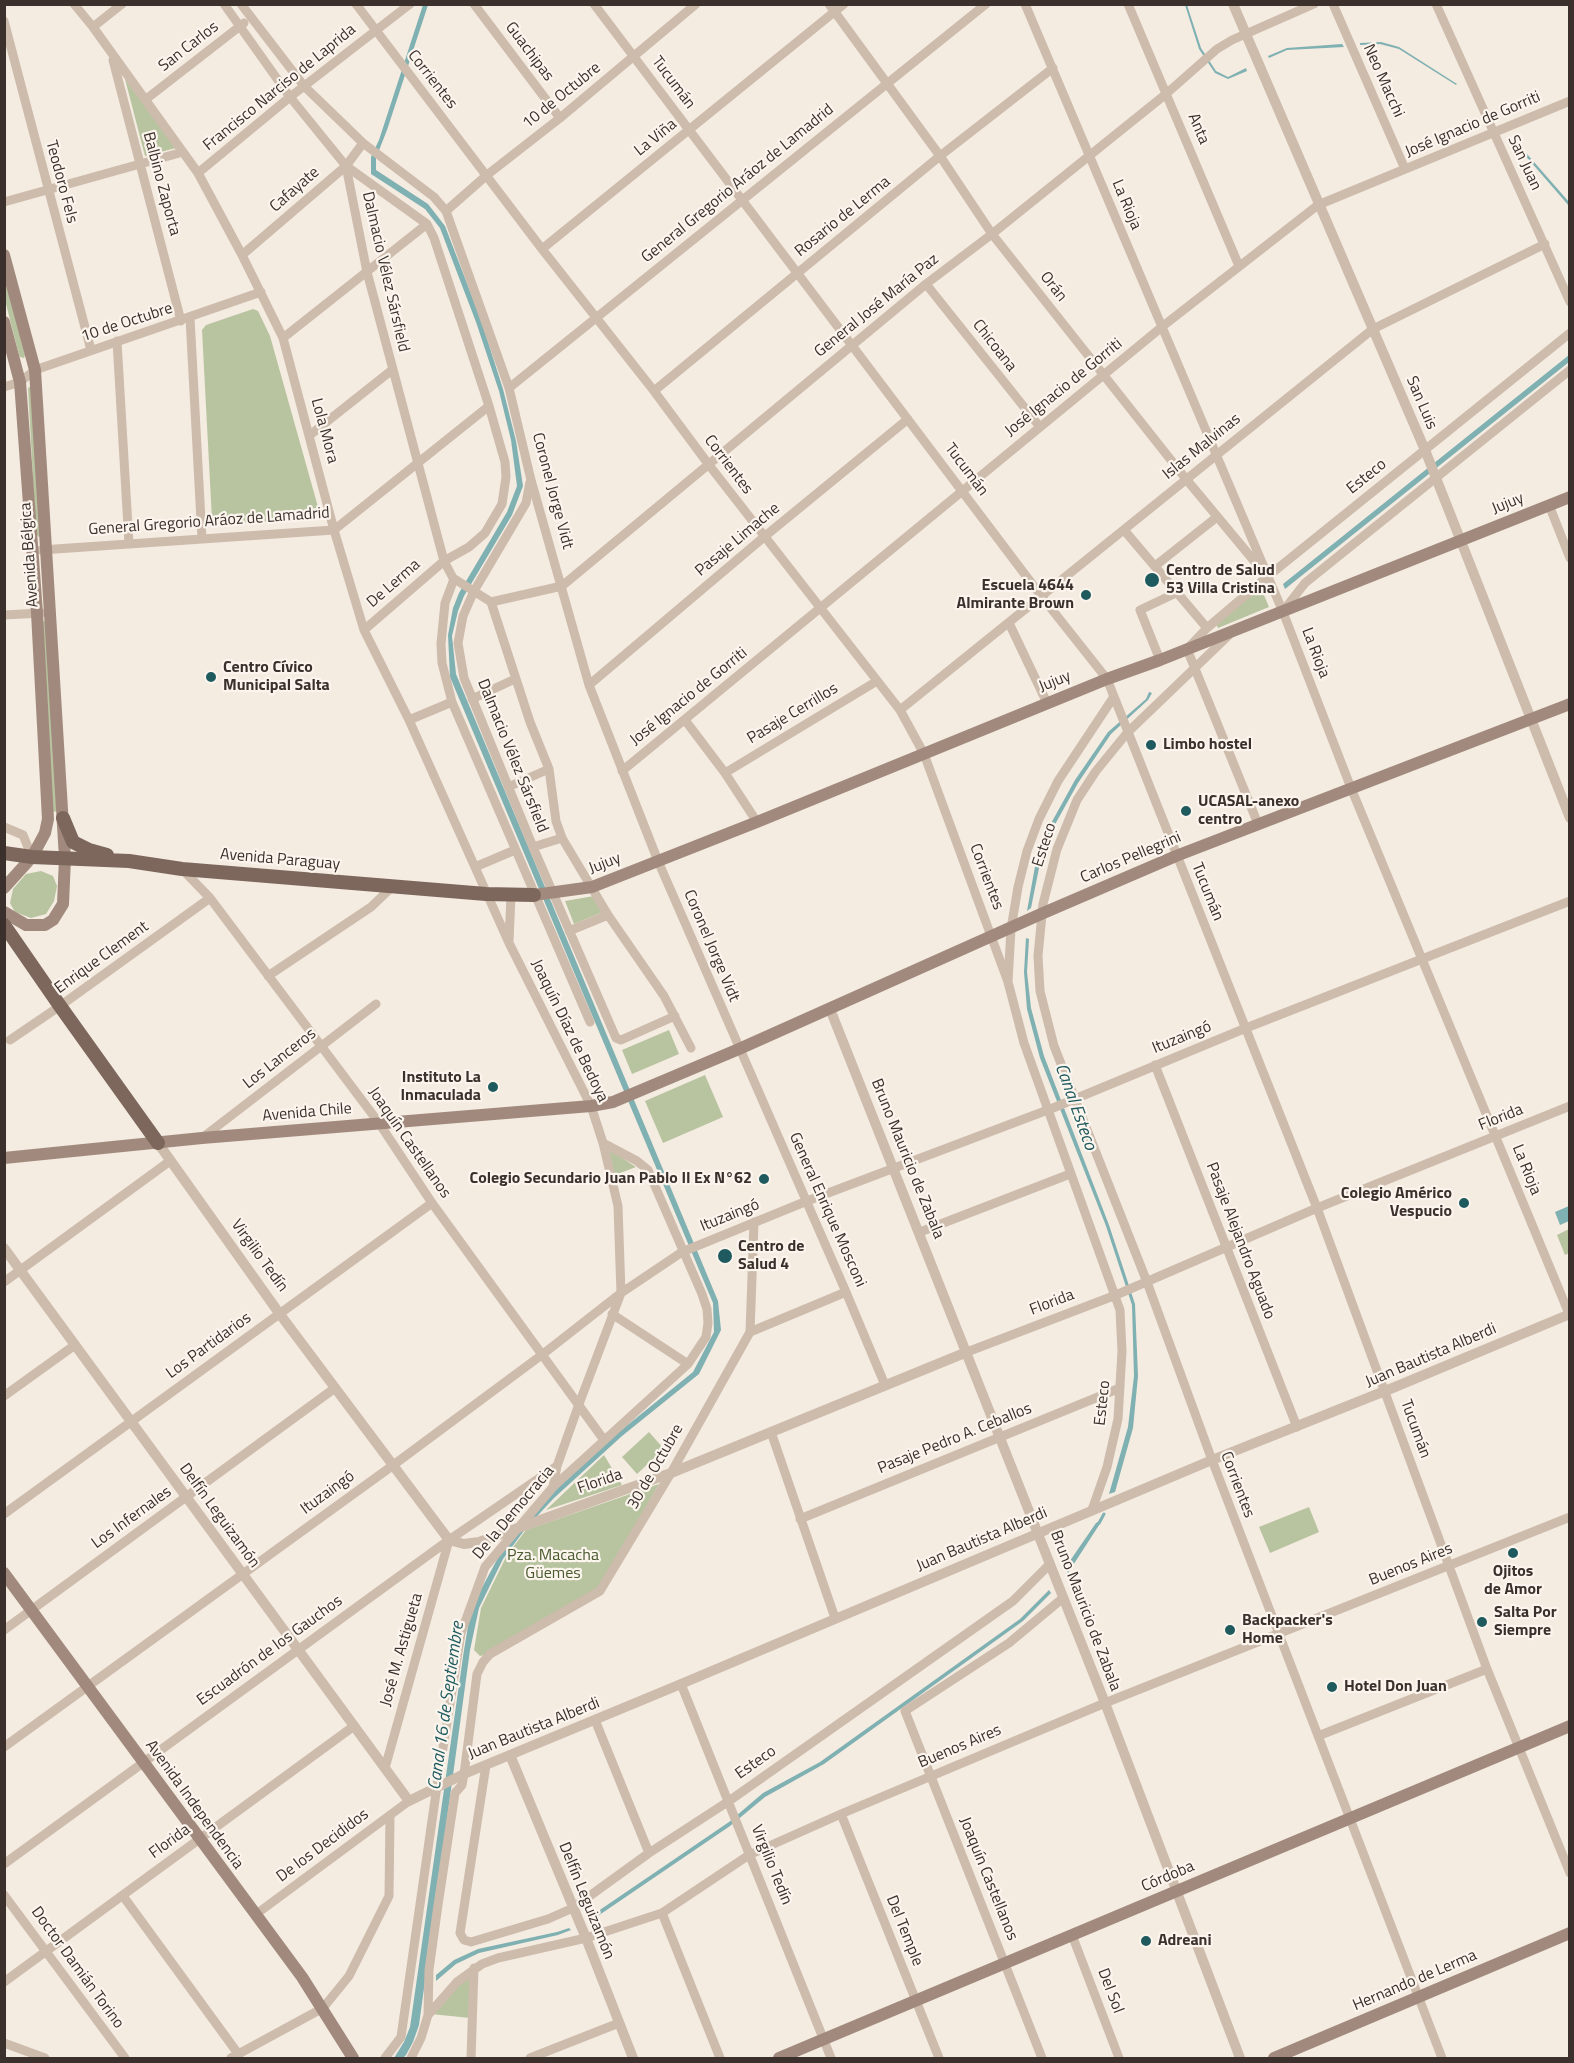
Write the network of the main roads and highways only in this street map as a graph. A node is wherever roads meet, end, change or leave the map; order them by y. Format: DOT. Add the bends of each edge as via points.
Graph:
graph roads {
  1 [pos="4,255"];
  2 [pos="4,322"];
  3 [pos="1569,497"];
  4 [pos="1569,704"];
  5 [pos="63,819"];
  6 [pos="4,853"];
  7 [pos="33,857"];
  8 [pos="65,858"];
  9 [pos="129,861"];
  10 [pos="4,888"];
  11 [pos="554,894"];
  12 [pos="534,895"];
  13 [pos="4,912"];
  14 [pos="4,925"];
  15 [pos="613,1102"];
  16 [pos="158,1143"];
  17 [pos="4,1158"];
  18 [pos="4,1574"];
  19 [pos="1569,1726"];
  20 [pos="1569,1933"];
  21 [pos="353,2058"];
  22 [pos="778,2058"];
  23 [pos="1274,2058"];
  1 -- 5 [label="main road, Avenida Bélgica" via="35,369"];
  2 -- 7 [label="main road, Avenida Bélgica" via="20,382 37,613 48,819"];
  3 -- 11 [label="main road, Jujuy" via="592,887"];
  4 -- 15 [label="main road, Carlos Pellegrini" via="1176,856"];
  5 -- 8 [label="main road, Avenida Bélgica"];
  5 -- 9 [label="main road" via="73,842"];
  6 -- 7 [label="main road, Avenida Paraguay"];
  7 -- 8 [label="main road, Avenida Paraguay"];
  7 -- 10 [label="main road, Avenida Bélgica"];
  8 -- 9 [label="main road, Avenida Paraguay"];
  8 -- 13 [label="main road, Avenida Bélgica" via="63,904 53,920 45,925 26,925"];
  9 -- 12 [label="main road, Avenida Paraguay" via="182,869"];
  11 -- 12 [label="main road, Avenida Paraguay"];
  14 -- 16 [label="main road, Virgilio Tedín"];
  15 -- 16 [label="main road, Avenida Chile"];
  16 -- 17 [label="main road, Avenida Chile"];
  18 -- 21 [label="main road, Avenida Independencia" via="323,2008"];
  19 -- 22 [label="main road, Córdoba"];
  20 -- 23 [label="main road, Hernando de Lerma"];
}
